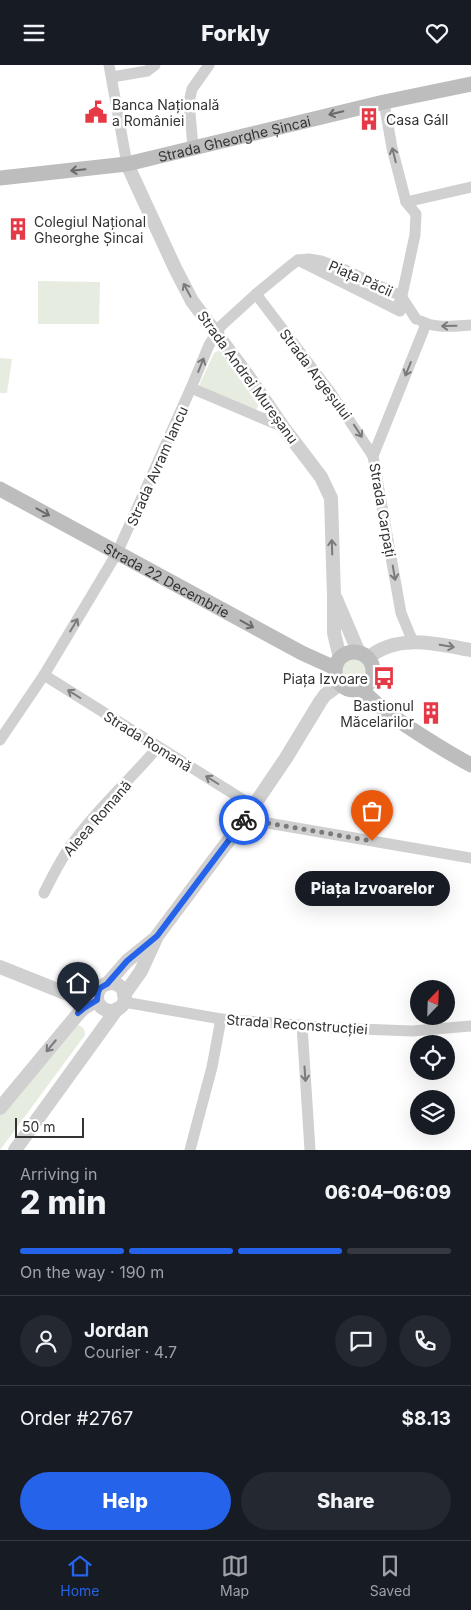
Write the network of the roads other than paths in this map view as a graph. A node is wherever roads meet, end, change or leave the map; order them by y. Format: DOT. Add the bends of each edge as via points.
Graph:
graph roads {
  1 [pos="155,65"];
  2 [pos="210,65"];
  3 [pos="110,71"];
  4 [pos="468,84"];
  5 [pos="384,102"];
  6 [pos="193,147"];
  7 [pos="126,164"];
  8 [pos="0,177"];
  9 [pos="471,187"];
  10 [pos="406,202"];
  11 [pos="298,261"];
  12 [pos="320,266"];
  13 [pos="256,294"];
  14 [pos="401,296"];
  15 [pos="394,308"];
  16 [pos="421,321"];
  17 [pos="471,325"];
  18 [pos="216,333"];
  19 [pos="192,388"];
  20 [pos="283,427"];
  21 [pos="373,455"];
  22 [pos="0,489"];
  23 [pos="118,553"];
  24 [pos="334,596"];
  25 [pos="413,642"];
  26 [pos="471,650"];
  27 [pos="363,656"];
  28 [pos="337,663"];
  29 [pos="44,675"];
  30 [pos="340,684"];
  31 [pos="361,689"];
  32 [pos="2,732"];
  33 [pos="158,747"];
  34 [pos="471,765"];
  35 [pos="250,811"];
  36 [pos="471,858"];
  37 [pos="44,893"];
  38 [pos="157,936"];
  39 [pos="0,967"];
  40 [pos="107,984"];
  41 [pos="97,998"];
  42 [pos="122,1002"];
  43 [pos="222,1019"];
  44 [pos="302,1025"];
  45 [pos="471,1026"];
  46 [pos="0,1108"];
  47 [pos="15,1150"];
  48 [pos="190,1150"];
  49 [pos="310,1150"];
  1 -- 3 [label="street" via="147,71"];
  2 -- 6 [label="street" via="192,89 189,102"];
  3 -- 7 [label="street"];
  4 -- 5 [label="main road, Strada Gheorghe Șincai"];
  5 -- 6 [label="main road, Strada Gheorghe Șincai, one-way"];
  10 -- 5 [label="street, Piața Păcii, one-way"];
  6 -- 7 [label="main road, Strada Gheorghe Șincai"];
  7 -- 8 [label="main road, Strada Gheorghe Șincai, one-way"];
  18 -- 7 [label="street, Strada Andrei Mureșanu, one-way" via="192,301"];
  9 -- 10 [label="street"];
  10 -- 14 [label="street, Piața Păcii" via="416,214 416,225"];
  11 -- 12 [label="street, Piața Păcii" via="309,259"];
  11 -- 13 [label="street, Strada Avram Iancu"];
  12 -- 14 [label="street, Piața Păcii" via="345,269"];
  12 -- 15 [label="street, Piața Păcii"];
  13 -- 18 [label="street, Strada Avram Iancu"];
  13 -- 21 [label="street, Strada Argeșului, one-way"];
  14 -- 15 [label="street, Piața Păcii" via="400,303"];
  14 -- 16 [label="street, Piața Păcii"];
  15 -- 16 [label="street, Piața Păcii"];
  17 -- 16 [label="street, one-way" via="440,326"];
  16 -- 21 [label="street, Strada Carpați, one-way"];
  19 -- 18 [label="street, Strada Avram Iancu, one-way"];
  18 -- 20 [label="street, Strada Andrei Mureșanu"];
  19 -- 20 [label="street"];
  19 -- 23 [label="street, Strada Avram Iancu"];
  24 -- 20 [label="street, Strada Andrei Mureșanu, one-way" via="330,498 322,477"];
  21 -- 25 [label="street, Strada Carpați, one-way" via="401,613"];
  22 -- 23 [label="main road, Strada 22 Decembrie, one-way"];
  23 -- 28 [label="main road, Strada 22 Decembrie, one-way" via="318,661"];
  29 -- 23 [label="street, Strada Avram Iancu, one-way"];
  24 -- 27 [label="street, Strada Andrei Mureșanu"];
  24 -- 28 [label="street, Strada Andrei Mureșanu"];
  25 -- 26 [label="street, one-way"];
  25 -- 27 [label="street" via="395,644"];
  27 -- 28 [label="main road" via="347,653"];
  27 -- 31 [label="main road" via="372,667 372,678"];
  28 -- 30 [label="main road" via="336,678"];
  29 -- 32 [label="street, Strada Avram Iancu"];
  33 -- 29 [label="street, Strada Romană, one-way"];
  30 -- 31 [label="main road" via="350,690"];
  30 -- 35 [label="street" via="320,702"];
  31 -- 34 [label="main road" via="380,707"];
  35 -- 33 [label="street, Strada Romană, one-way"];
  33 -- 37 [label="street, Aleea Romană" via="75,839"];
  35 -- 36 [label="street, Strada Romană" via="262,822"];
  35 -- 38 [label="street"];
  38 -- 40 [label="street" via="127,961"];
  38 -- 42 [label="street"];
  39 -- 41 [label="street" via="75,997"];
  40 -- 41 [label="street" via="100,988"];
  40 -- 42 [label="street" via="116,984 123,990"];
  41 -- 42 [label="street" via="109,1011"];
  41 -- 46 [label="street, one-way" via="78,1013"];
  42 -- 43 [label="street, Strada Reconstrucției"];
  42 -- 47 [label="street"];
  43 -- 44 [label="street, Strada Reconstrucției"];
  43 -- 48 [label="street"];
  44 -- 45 [label="street, Strada Reconstrucției" via="386,1031"];
  44 -- 49 [label="street, one-way"];
}
